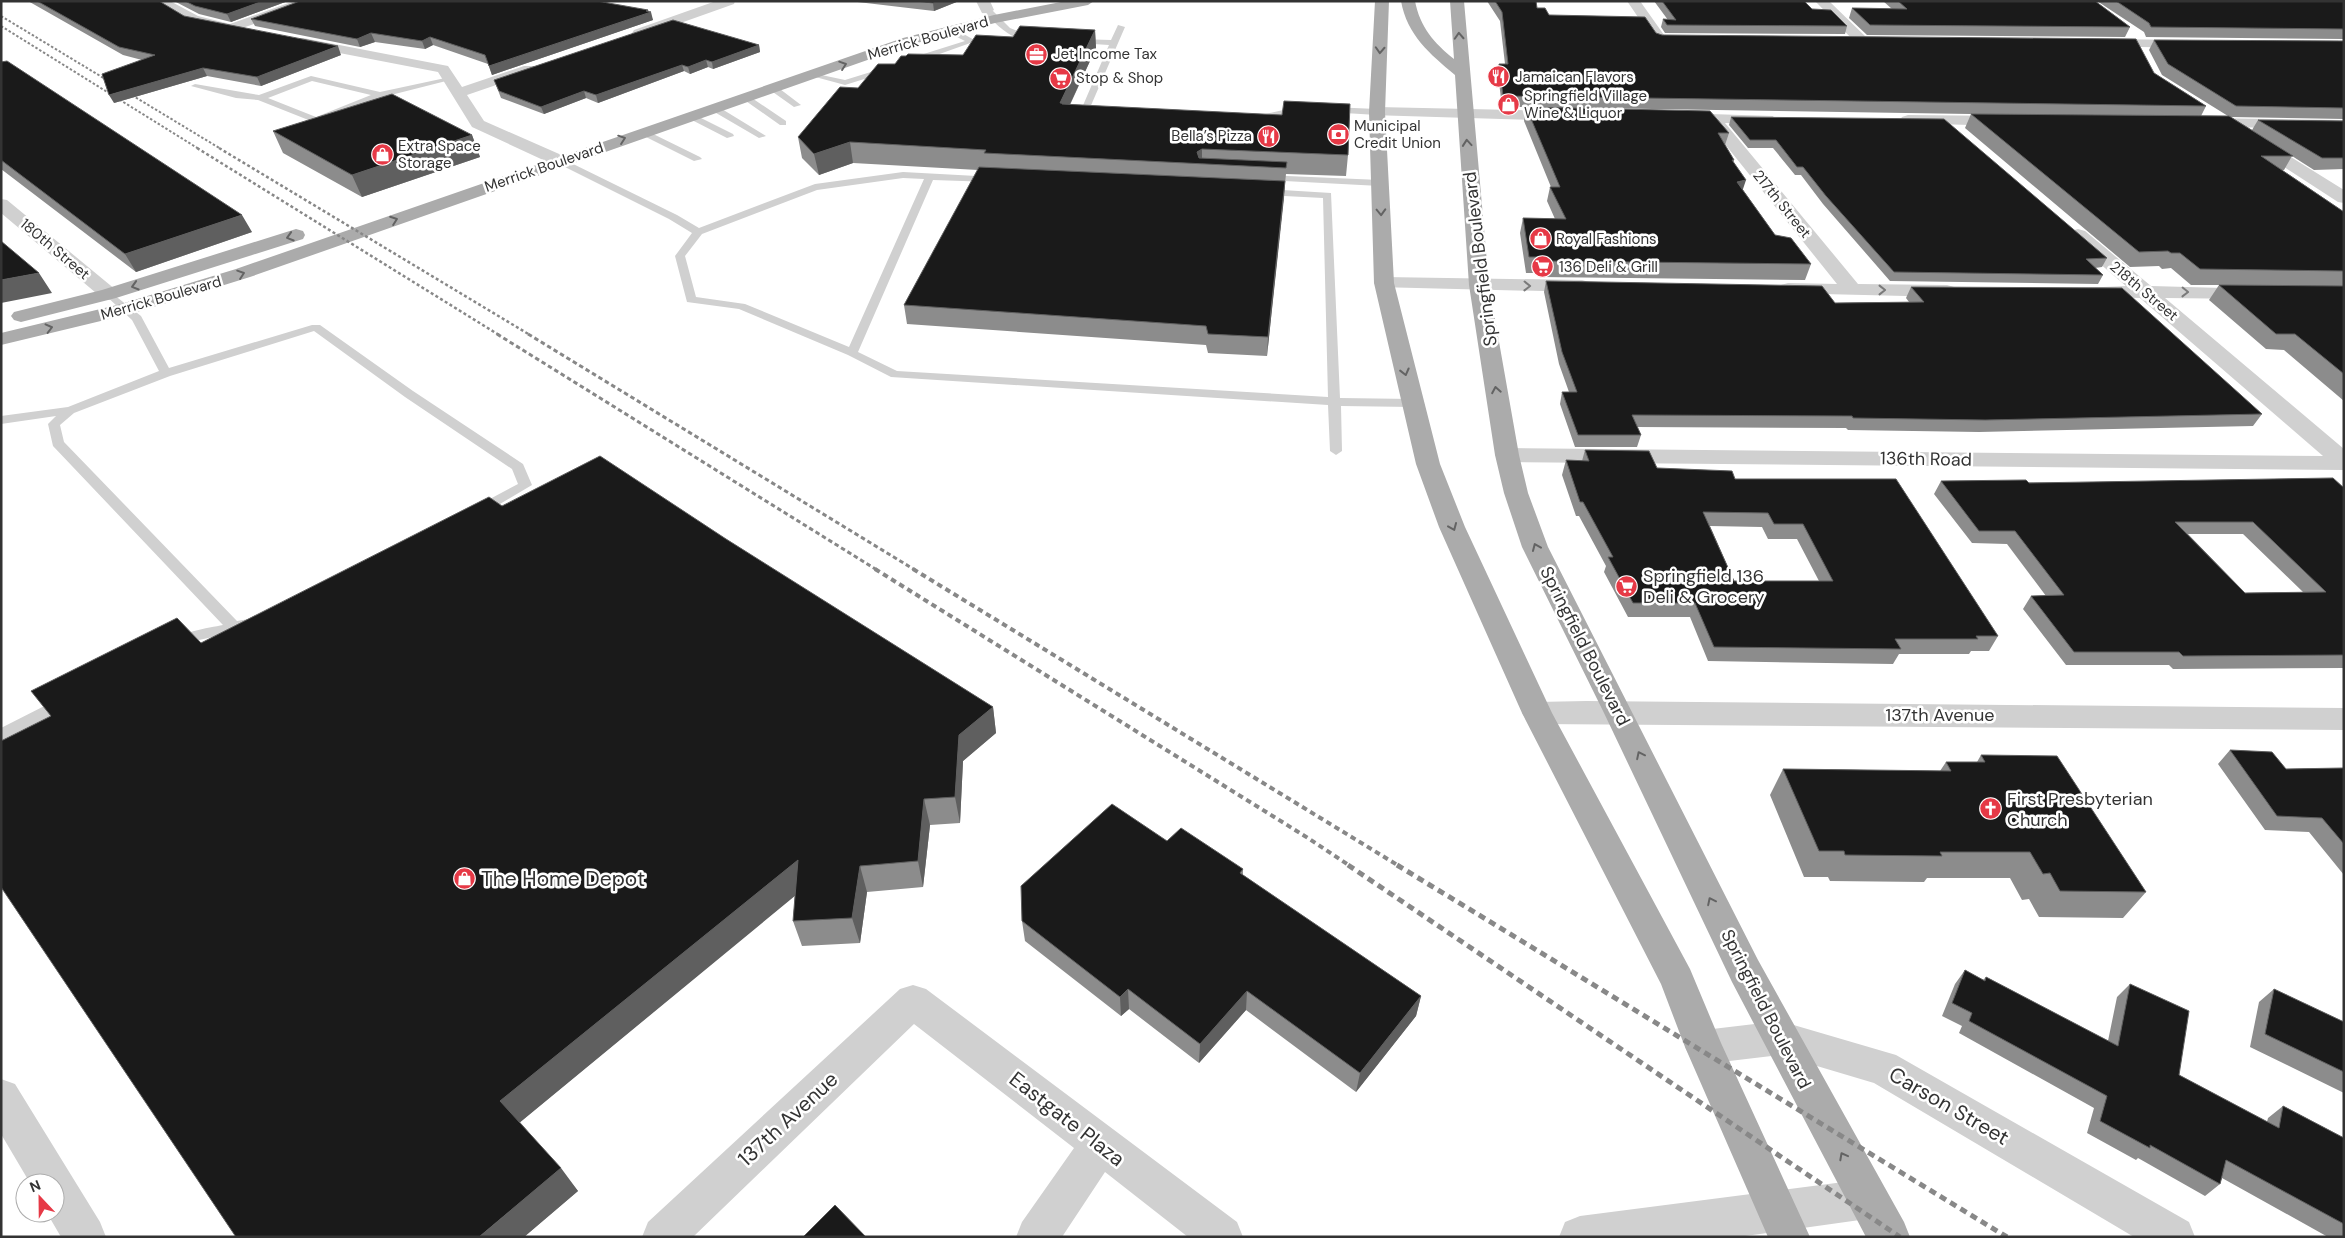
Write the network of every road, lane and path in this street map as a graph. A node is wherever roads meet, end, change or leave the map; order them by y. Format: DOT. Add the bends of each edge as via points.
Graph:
graph roads {
  1 [pos="158,1"];
  2 [pos="307,1"];
  3 [pos="729,1"];
  4 [pos="1033,1"];
  5 [pos="1088,1"];
  6 [pos="1382,1"];
  7 [pos="1408,1"];
  8 [pos="1457,1"];
  9 [pos="1633,1"];
  10 [pos="1821,1"];
  11 [pos="988,10"];
  12 [pos="651,12"];
  13 [pos="684,18"];
  14 [pos="1121,27"];
  15 [pos="2124,27"];
  16 [pos="231,28"];
  17 [pos="950,30"];
  18 [pos="260,34"];
  19 [pos="628,36"];
  20 [pos="289,39"];
  21 [pos="1044,40"];
  22 [pos="1704,40"];
  23 [pos="1072,41"];
  24 [pos="1842,41"];
  25 [pos="1115,43"];
  26 [pos="2088,43"];
  27 [pos="2208,44"];
  28 [pos="2140,50"];
  29 [pos="908,62"];
  30 [pos="545,64"];
  31 [pos="899,65"];
  32 [pos="1462,72"];
  33 [pos="812,75"];
  34 [pos="450,79"];
  35 [pos="195,86"];
  36 [pos="773,88"];
  37 [pos="459,92"];
  38 [pos="380,95"];
  39 [pos="746,97"];
  40 [pos="260,98"];
  41 [pos="797,105"];
  42 [pos="714,108"];
  43 [pos="1307,109"];
  44 [pos="1325,110"];
  45 [pos="2204,110"];
  46 [pos="1377,112"];
  47 [pos="1464,114"];
  48 [pos="691,116"];
  49 [pos="1582,116"];
  50 [pos="1662,117"];
  51 [pos="1712,118"];
  52 [pos="1103,119"];
  53 [pos="1780,119"];
  54 [pos="1896,120"];
  55 [pos="1944,120"];
  56 [pos="2021,121"];
  57 [pos="1235,122"];
  58 [pos="783,123"];
  59 [pos="2185,123"];
  60 [pos="2227,123"];
  61 [pos="2344,125"];
  62 [pos="643,132"];
  63 [pos="730,136"];
  64 [pos="762,136"];
  65 [pos="1964,137"];
  66 [pos="540,153"];
  67 [pos="697,159"];
  68 [pos="560,161"];
  69 [pos="930,177"];
  70 [pos="1251,177"];
  71 [pos="1006,180"];
  72 [pos="1380,183"];
  73 [pos="1250,191"];
  74 [pos="2344,198"];
  75 [pos="1,204"];
  76 [pos="2061,220"];
  77 [pos="698,232"];
  78 [pos="1384,283"];
  79 [pos="1478,285"];
  80 [pos="1596,286"];
  81 [pos="1774,289"];
  82 [pos="1852,290"];
  83 [pos="1969,291"];
  84 [pos="2067,291"];
  85 [pos="2145,292"];
  86 [pos="2276,293"];
  87 [pos="109,294"];
  88 [pos="127,309"];
  89 [pos="1,320"];
  90 [pos="1,339"];
  91 [pos="852,353"];
  92 [pos="166,373"];
  93 [pos="1335,401"];
  94 [pos="1413,403"];
  95 [pos="70,410"];
  96 [pos="1,420"];
  97 [pos="1336,451"];
  98 [pos="1507,455"];
  99 [pos="2344,462"];
  100 [pos="463,519"];
  101 [pos="263,621"];
  102 [pos="234,627"];
  103 [pos="159,654"];
  104 [pos="78,695"];
  105 [pos="1537,713"];
  106 [pos="1619,713"];
  107 [pos="2344,719"];
  108 [pos="4,730"];
  109 [pos="913,1000"];
  110 [pos="1780,1038"];
  111 [pos="1704,1047"];
  112 [pos="5,1112"];
  113 [pos="1100,1146"];
  114 [pos="45,1173"];
  115 [pos="1867,1199"];
  116 [pos="65,1204"];
  117 [pos="1783,1224"];
  118 [pos="85,1237"];
  119 [pos="663,1237"];
  120 [pos="1037,1237"];
  121 [pos="1222,1237"];
  122 [pos="1580,1237"];
  123 [pos="1889,1237"];
  124 [pos="2174,1237"];
  1 -- 16 [label="street" via="193,19"];
  2 -- 16 [label="street"];
  3 -- 13 [label="street"];
  4 -- 11 [label="main road, Merrick Boulevard"];
  5 -- 11 [label="main road, Merrick Boulevard"];
  6 -- 46 [label="main road, one-way"];
  7 -- 32 [label="main road" via="1415,28 1430,47"];
  32 -- 8 [label="main road, Springfield Boulevard, one-way"];
  9 -- 22 [label="street" via="1660,39"];
  10 -- 24 [label="street" via="1867,41"];
  11 -- 17 [label="main road, Merrick Boulevard"];
  11 -- 21 [label="lane" via="1024,39"];
  11 -- 66 [label="main road, Merrick Boulevard" via="843,48 660,115"];
  12 -- 13 [label="street"];
  13 -- 19 [label="street"];
  14 -- 25 [label="lane"];
  15 -- 28 [label="street" via="2138,37"];
  16 -- 18 [label="street"];
  17 -- 29 [label="lane" via="972,41"];
  33 -- 17 [label="main road, Merrick Boulevard, one-way" via="908,41"];
  20 -- 34 [label="street" via="443,69"];
  23 -- 25 [label="lane"];
  25 -- 52 [label="lane" via="1085,110 1090,117"];
  26 -- 28 [label="street"];
  27 -- 28 [label="street"];
  30 -- 37 [label="street"];
  31 -- 33 [label="lane" via="845,83"];
  32 -- 47 [label="main road, Springfield Boulevard"];
  33 -- 36 [label="main road, Merrick Boulevard"];
  34 -- 37 [label="street"];
  34 -- 38 [label="lane"];
  35 -- 40 [label="lane"];
  36 -- 39 [label="main road, Merrick Boulevard"];
  36 -- 41 [label="lane"];
  37 -- 66 [label="street" via="478,124"];
  38 -- 40 [label="lane" via="311,78"];
  38 -- 40 [label="lane" via="316,120"];
  39 -- 42 [label="main road, Merrick Boulevard"];
  39 -- 58 [label="lane"];
  42 -- 48 [label="main road, Merrick Boulevard"];
  42 -- 64 [label="lane"];
  43 -- 57 [label="lane" via="1292,109"];
  44 -- 46 [label="lane"];
  45 -- 60 [label="street"];
  46 -- 47 [label="street"];
  46 -- 72 [label="main road"];
  47 -- 49 [label="street"];
  79 -- 47 [label="main road, Springfield Boulevard, one-way"];
  48 -- 62 [label="main road, Merrick Boulevard"];
  48 -- 63 [label="lane"];
  50 -- 51 [label="street"];
  51 -- 53 [label="street"];
  51 -- 82 [label="street, 217th Street"];
  54 -- 55 [label="street"];
  55 -- 56 [label="street"];
  55 -- 65 [label="street"];
  59 -- 60 [label="street"];
  60 -- 61 [label="street"];
  60 -- 74 [label="street"];
  62 -- 67 [label="lane"];
  68 -- 62 [label="main road, Merrick Boulevard, one-way"];
  66 -- 68 [label="street"];
  66 -- 87 [label="main road, Merrick Boulevard, one-way" via="336,223"];
  68 -- 77 [label="lane"];
  88 -- 68 [label="main road, Merrick Boulevard, one-way" via="243,273"];
  69 -- 71 [label="lane"];
  69 -- 77 [label="lane" via="903,175 815,187"];
  69 -- 91 [label="lane"];
  70 -- 72 [label="lane"];
  72 -- 78 [label="main road, one-way"];
  73 -- 93 [label="lane" via="1328,195"];
  75 -- 87 [label="street, 180th Street"];
  76 -- 85 [label="street, 218th Street"];
  77 -- 91 [label="lane" via="680,256 691,300 741,306"];
  78 -- 79 [label="street"];
  78 -- 94 [label="main road, one-way"];
  79 -- 80 [label="street, one-way"];
  98 -- 79 [label="main road, Springfield Boulevard, one-way"];
  81 -- 82 [label="street"];
  82 -- 83 [label="street, one-way"];
  84 -- 85 [label="street"];
  85 -- 86 [label="street, one-way"];
  85 -- 99 [label="street, 218th Street"];
  87 -- 88 [label="lane"];
  87 -- 89 [label="main road, Merrick Boulevard"];
  90 -- 88 [label="main road, Merrick Boulevard, one-way"];
  88 -- 92 [label="lane" via="137,318"];
  91 -- 93 [label="lane" via="895,374"];
  92 -- 95 [label="lane"];
  92 -- 100 [label="lane" via="316,327 518,467 524,485"];
  93 -- 94 [label="lane"];
  93 -- 97 [label="lane"];
  94 -- 105 [label="main road, one-way" via="1428,464 1452,527"];
  95 -- 96 [label="lane"];
  95 -- 102 [label="lane" via="54,424 58,443"];
  98 -- 99 [label="street, 136th Road"];
  106 -- 98 [label="main road, Springfield Boulevard, one-way" via="1535,546 1516,493"];
  101 -- 102 [label="lane"];
  102 -- 103 [label="lane" via="195,636"];
  104 -- 108 [label="lane"];
  105 -- 106 [label="street, 137th Avenue"];
  105 -- 111 [label="main road" via="1677,980"];
  106 -- 107 [label="street, 137th Avenue"];
  110 -- 106 [label="main road, Springfield Boulevard, one-way"];
  109 -- 113 [label="street, Eastgate Plaza"];
  109 -- 119 [label="street, 137th Avenue"];
  110 -- 111 [label="street, Carson Street"];
  115 -- 110 [label="main road, Springfield Boulevard, one-way"];
  110 -- 124 [label="street, Carson Street" via="1883,1068"];
  111 -- 117 [label="main road"];
  112 -- 114 [label="street"];
  113 -- 120 [label="street"];
  113 -- 121 [label="street, Eastgate Plaza"];
  115 -- 117 [label="street"];
  115 -- 123 [label="main road, Springfield Boulevard"];
  116 -- 118 [label="street"];
  117 -- 122 [label="street"];
}
